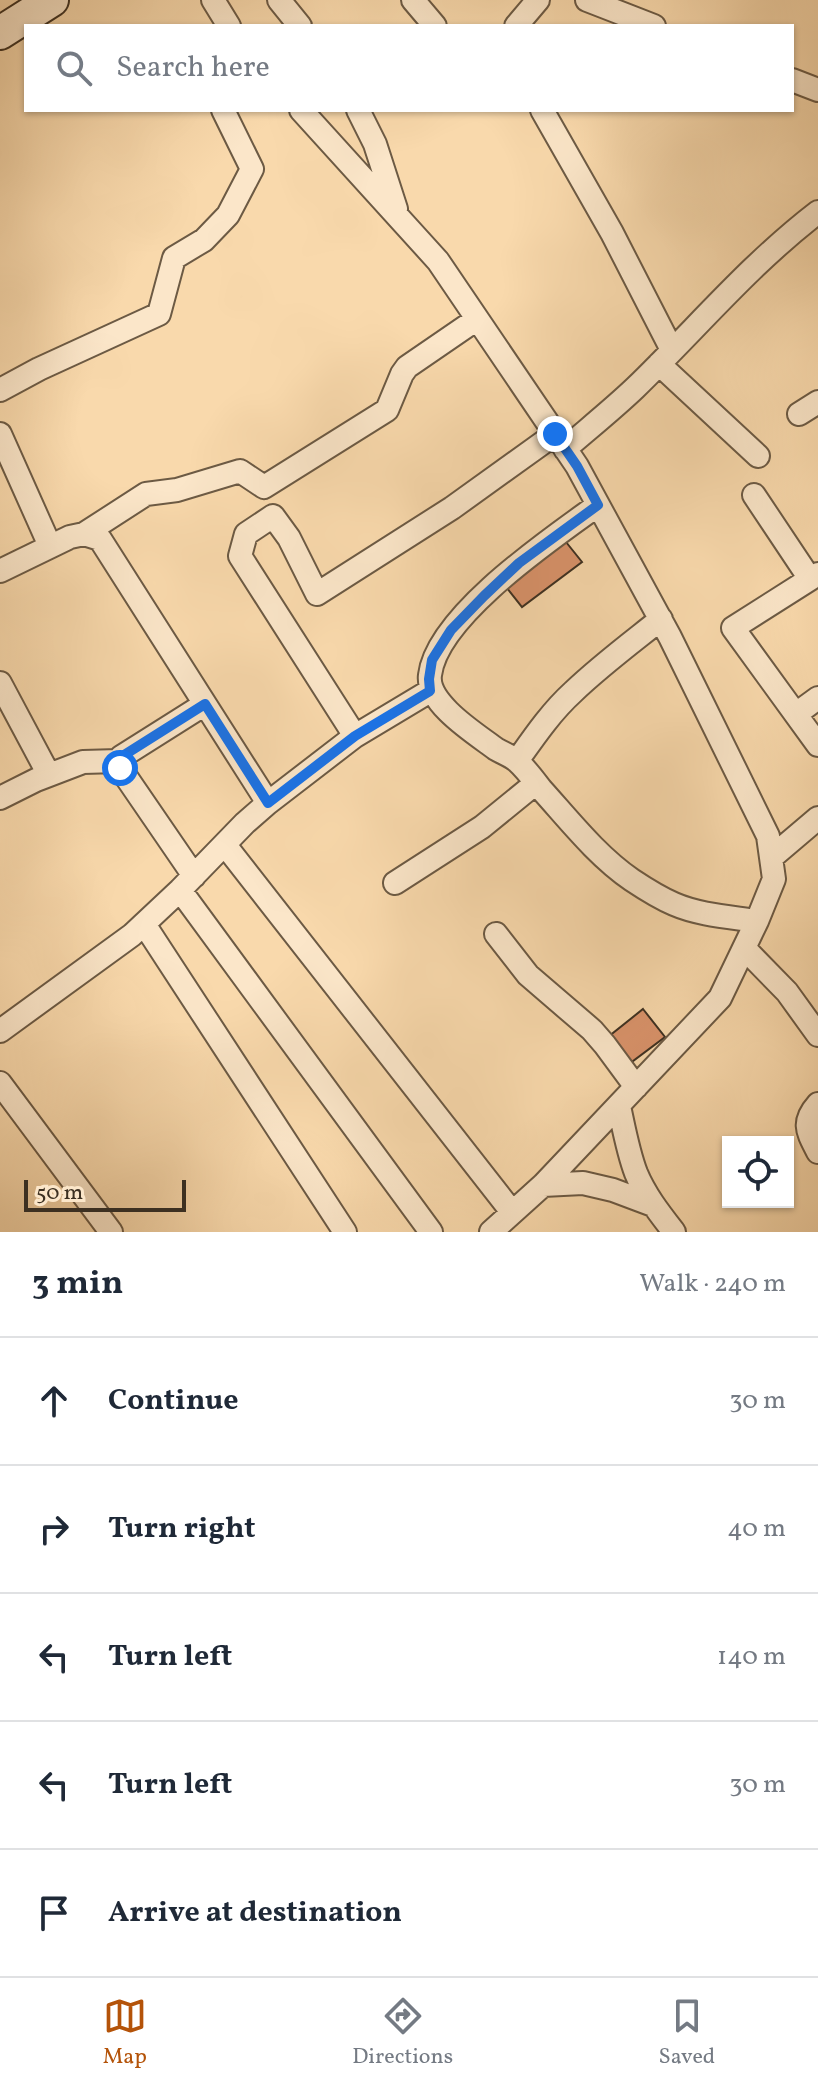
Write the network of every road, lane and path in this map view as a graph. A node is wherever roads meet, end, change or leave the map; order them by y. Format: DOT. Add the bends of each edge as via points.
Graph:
graph roads {
  1 [pos="52,0"];
  2 [pos="213,0"];
  3 [pos="279,0"];
  4 [pos="413,0"];
  5 [pos="538,0"];
  6 [pos="587,0"];
  7 [pos="623,7"];
  8 [pos="228,24"];
  9 [pos="298,24"];
  10 [pos="433,24"];
  11 [pos="518,24"];
  12 [pos="651,24"];
  13 [pos="0,33"];
  14 [pos="794,81"];
  15 [pos="818,90"];
  16 [pos="224,112"];
  17 [pos="303,112"];
  18 [pos="359,112"];
  19 [pos="543,112"];
  20 [pos="818,212"];
  21 [pos="398,217"];
  22 [pos="477,319"];
  23 [pos="666,357"];
  24 [pos="0,390"];
  25 [pos="0,434"];
  26 [pos="560,442"];
  27 [pos="758,456"];
  28 [pos="754,495"];
  29 [pos="598,505"];
  30 [pos="84,534"];
  31 [pos="50,546"];
  32 [pos="0,571"];
  33 [pos="814,576"];
  34 [pos="661,619"];
  35 [pos="0,683"];
  36 [pos="430,691"];
  37 [pos="818,698"];
  38 [pos="205,704"];
  39 [pos="796,714"];
  40 [pos="355,736"];
  41 [pos="818,745"];
  42 [pos="118,761"];
  43 [pos="517,761"];
  44 [pos="49,775"];
  45 [pos="536,783"];
  46 [pos="0,798"];
  47 [pos="268,803"];
  48 [pos="818,818"];
  49 [pos="225,845"];
  50 [pos="772,857"];
  51 [pos="187,883"];
  52 [pos="395,883"];
  53 [pos="757,921"];
  54 [pos="144,924"];
  55 [pos="496,934"];
  56 [pos="745,949"];
  57 [pos="0,1031"];
  58 [pos="818,1035"];
  59 [pos="0,1083"];
  60 [pos="636,1087"];
  61 [pos="818,1104"];
  62 [pos="619,1106"];
  63 [pos="818,1152"];
  64 [pos="543,1185"];
  65 [pos="653,1205"];
  66 [pos="512,1212"];
  67 [pos="111,1232"];
  68 [pos="345,1232"];
  69 [pos="431,1232"];
  70 [pos="491,1232"];
  71 [pos="674,1232"];
  1 -- 13 [label="main road"];
  2 -- 8 [label="street"];
  3 -- 9 [label="street"];
  4 -- 10 [label="street"];
  5 -- 11 [label="street"];
  6 -- 7 [label="street"];
  7 -- 12 [label="street"];
  14 -- 15 [label="street"];
  16 -- 24 [label="street" via="252,169 228,215 204,240 174,258 159,314"];
  17 -- 21 [label="street"];
  18 -- 21 [label="street"];
  19 -- 23 [label="street" via="612,233"];
  20 -- 23 [label="street" via="783,238"];
  21 -- 22 [label="street" via="438,261"];
  22 -- 26 [label="street"];
  22 -- 30 [label="street" via="407,367 387,410 264,487 240,471 146,494"];
  23 -- 26 [label="street" via="633,390"];
  23 -- 27 [label="street"];
  25 -- 31 [label="street"];
  26 -- 29 [label="street"];
  26 -- 40 [label="street" via="317,594 273,516 246,534 240,556"];
  28 -- 33 [label="street"];
  29 -- 34 [label="street"];
  29 -- 36 [label="street" via="519,563 451,630 432,660"];
  30 -- 31 [label="street"];
  30 -- 38 [label="street" via="100,539"];
  31 -- 32 [label="street"];
  33 -- 39 [label="street" via="733,628"];
  34 -- 43 [label="street" via="570,694"];
  34 -- 50 [label="street" via="768,836"];
  35 -- 44 [label="street"];
  36 -- 40 [label="street"];
  36 -- 43 [label="street" via="445,709"];
  37 -- 39 [label="street"];
  38 -- 42 [label="street"];
  38 -- 47 [label="street"];
  39 -- 41 [label="street"];
  40 -- 47 [label="street"];
  42 -- 44 [label="street" via="83,762"];
  42 -- 51 [label="street"];
  43 -- 45 [label="street"];
  44 -- 46 [label="street"];
  45 -- 52 [label="street" via="482,827"];
  45 -- 53 [label="street" via="630,879 675,905"];
  47 -- 49 [label="street"];
  48 -- 50 [label="street"];
  49 -- 51 [label="street"];
  49 -- 66 [label="street"];
  50 -- 53 [label="street" via="774,879"];
  51 -- 54 [label="street"];
  51 -- 69 [label="street"];
  53 -- 56 [label="street"];
  54 -- 57 [label="street"];
  54 -- 68 [label="street"];
  55 -- 60 [label="street" via="528,975 605,1045"];
  56 -- 58 [label="street" via="787,992"];
  56 -- 60 [label="street" via="720,998"];
  59 -- 67 [label="street"];
  60 -- 62 [label="street"];
  61 -- 63 [label="street" via="807,1122"];
  62 -- 64 [label="street"];
  62 -- 65 [label="street" via="637,1176"];
  64 -- 65 [label="street" via="583,1183"];
  64 -- 66 [label="street"];
  65 -- 71 [label="street"];
  66 -- 70 [label="street"];
}
